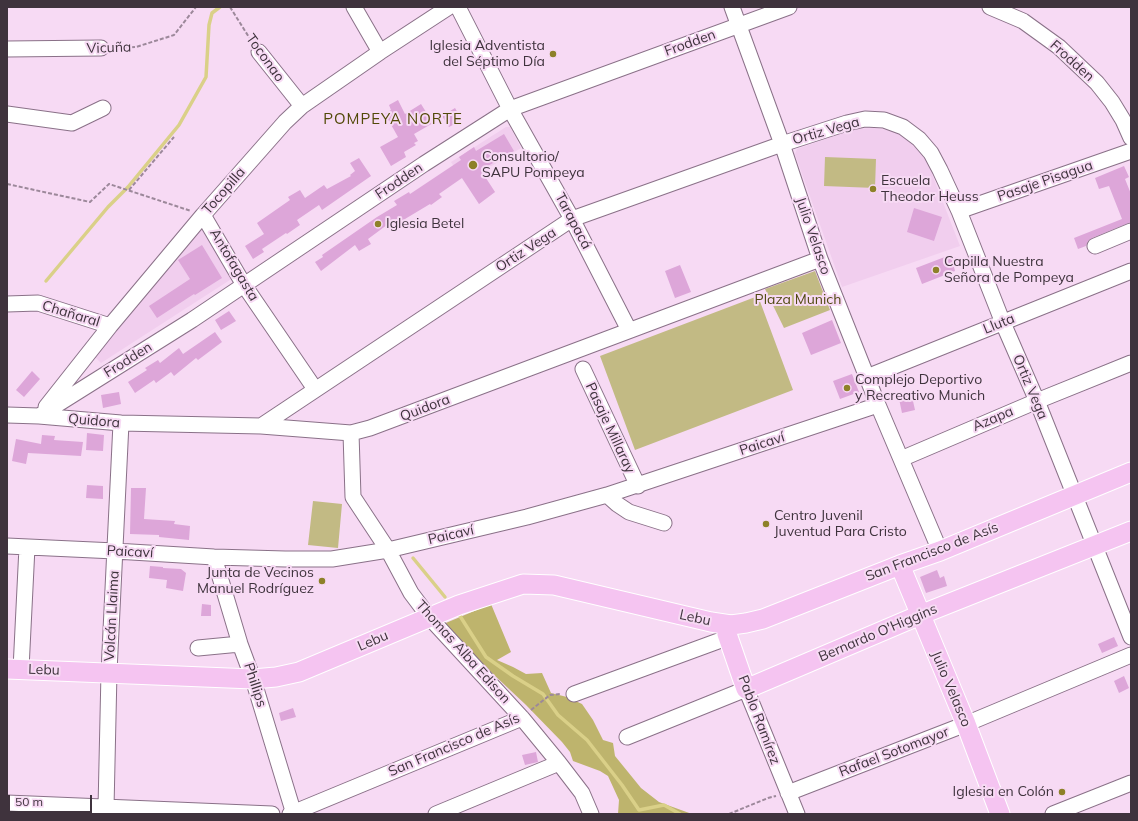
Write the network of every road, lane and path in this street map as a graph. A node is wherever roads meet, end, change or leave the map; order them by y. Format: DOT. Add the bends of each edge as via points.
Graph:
graph roads {
  1 [pos="196,7"];
  2 [pos="230,7"];
  3 [pos="354,7"];
  4 [pos="449,7"];
  5 [pos="458,7"];
  6 [pos="732,7"];
  7 [pos="789,7"];
  8 [pos="990,7"];
  9 [pos="738,26"];
  10 [pos="101,48"];
  11 [pos="7,49"];
  12 [pos="259,52"];
  13 [pos="380,52"];
  14 [pos="302,106"];
  15 [pos="103,108"];
  16 [pos="510,109"];
  17 [pos="7,114"];
  18 [pos="174,137"];
  19 [pos="1131,138"];
  20 [pos="782,144"];
  21 [pos="1131,151"];
  22 [pos="7,184"];
  23 [pos="129,190"];
  24 [pos="959,211"];
  25 [pos="203,215"];
  26 [pos="572,220"];
  27 [pos="1131,231"];
  28 [pos="1094,246"];
  29 [pos="820,259"];
  30 [pos="1131,271"];
  31 [pos="244,285"];
  32 [pos="7,304"];
  33 [pos="1003,322"];
  34 [pos="110,326"];
  35 [pos="629,330"];
  36 [pos="1131,363"];
  37 [pos="583,369"];
  38 [pos="867,377"];
  39 [pos="315,389"];
  40 [pos="1037,401"];
  41 [pos="878,405"];
  42 [pos="7,415"];
  43 [pos="39,416"];
  44 [pos="121,423"];
  45 [pos="261,426"];
  46 [pos="351,434"];
  47 [pos="901,458"];
  48 [pos="1131,472"];
  49 [pos="638,486"];
  50 [pos="607,495"];
  51 [pos="1075,495"];
  52 [pos="664,523"];
  53 [pos="1131,531"];
  54 [pos="1095,545"];
  55 [pos="7,546"];
  56 [pos="27,547"];
  57 [pos="388,550"];
  58 [pos="115,551"];
  59 [pos="940,551"];
  60 [pos="214,557"];
  61 [pos="900,565"];
  62 [pos="920,615"];
  63 [pos="428,617"];
  64 [pos="729,629"];
  65 [pos="1131,637"];
  66 [pos="240,644"];
  67 [pos="198,648"];
  68 [pos="1131,655"];
  69 [pos="14,669"];
  70 [pos="109,672"];
  71 [pos="253,679"];
  72 [pos="746,689"];
  73 [pos="574,694"];
  74 [pos="522,718"];
  75 [pos="966,724"];
  76 [pos="627,737"];
  77 [pos="559,763"];
  78 [pos="1131,783"];
  79 [pos="788,793"];
  80 [pos="768,798"];
  81 [pos="7,803"];
  82 [pos="106,808"];
  83 [pos="293,813"];
  84 [pos="272,814"];
  85 [pos="278,814"];
  86 [pos="436,814"];
  87 [pos="591,814"];
  88 [pos="729,814"];
  89 [pos="797,814"];
  90 [pos="1000,814"];
  91 [pos="1053,814"];
  1 -- 10 [label="path, Vicuña" via="174,35 136,47"];
  2 -- 12 [label="path, Toconao"];
  3 -- 13 [label="street"];
  4 -- 13 [label="street, Tocopilla"];
  5 -- 16 [label="street, Tarapacá"];
  6 -- 9 [label="street, Julio Velasco"];
  7 -- 9 [label="street, Frodden"];
  8 -- 19 [label="street, Frodden" via="1023,22 1059,48 1097,83 1123,120"];
  9 -- 16 [label="street, Frodden"];
  9 -- 20 [label="street, Julio Velasco"];
  10 -- 11 [label="street, Vicuña"];
  12 -- 14 [label="street, Toconao"];
  13 -- 14 [label="street, Tocopilla"];
  14 -- 25 [label="street, Tocopilla"];
  15 -- 17 [label="street" via="72,123"];
  16 -- 26 [label="street, Tarapacá"];
  16 -- 31 [label="street, Frodden"];
  18 -- 23 [label="path"];
  20 -- 24 [label="street, Ortiz Vega" via="865,119 884,120 903,127 919,139 931,153"];
  20 -- 26 [label="street, Ortiz Vega"];
  20 -- 29 [label="street, Julio Velasco"];
  21 -- 24 [label="street, Pasaje Pisagua"];
  22 -- 23 [label="path, Antofagasta" via="90,202 109,184"];
  23 -- 25 [label="path, Antofagasta"];
  24 -- 33 [label="street, Ortiz Vega"];
  25 -- 31 [label="street, Antofagasta"];
  25 -- 34 [label="street, Tocopilla"];
  26 -- 35 [label="street, Tarapacá"];
  26 -- 39 [label="street, Ortiz Vega"];
  27 -- 28 [label="street"];
  29 -- 35 [label="street, Quidora"];
  29 -- 38 [label="street, Julio Velasco"];
  30 -- 33 [label="street, Lluta"];
  31 -- 39 [label="street, Antofagasta"];
  31 -- 43 [label="street, Frodden"];
  32 -- 34 [label="street, Chañaral" via="38,303"];
  33 -- 38 [label="street, Lluta"];
  33 -- 40 [label="street, Ortiz Vega"];
  34 -- 43 [label="street, Tocopilla"];
  35 -- 46 [label="street, Quidora"];
  36 -- 40 [label="street, Azapa"];
  37 -- 49 [label="street, Pasaje Millaray"];
  38 -- 41 [label="street, Julio Velasco"];
  39 -- 45 [label="street, Ortiz Vega"];
  40 -- 47 [label="street, Azapa"];
  40 -- 51 [label="street, Ortiz Vega"];
  41 -- 47 [label="street, Julio Velasco"];
  41 -- 49 [label="street, Paicaví"];
  42 -- 43 [label="street, Quidora"];
  43 -- 44 [label="street, Quidora"];
  44 -- 45 [label="street, Quidora"];
  44 -- 58 [label="street, Volcán Llaima"];
  45 -- 46 [label="street, Quidora"];
  46 -- 57 [label="street, Thomas Alba Edison" via="353,497"];
  47 -- 59 [label="street, Julio Velasco"];
  48 -- 51 [label="main road, San Francisco de Asís"];
  49 -- 50 [label="street, Paicaví"];
  50 -- 52 [label="street" via="629,512"];
  50 -- 57 [label="street, Paicaví"];
  51 -- 54 [label="street, Ortiz Vega"];
  51 -- 59 [label="main road, San Francisco de Asís"];
  53 -- 54 [label="main road, Bernardo O'Higgins"];
  54 -- 62 [label="main road, Bernardo O'Higgins"];
  54 -- 65 [label="street, Ortiz Vega"];
  55 -- 56 [label="street, Paicaví"];
  56 -- 58 [label="street, Paicaví"];
  56 -- 69 [label="street"];
  57 -- 60 [label="street, Paicaví" via="332,559"];
  57 -- 63 [label="street, Thomas Alba Edison" via="411,593"];
  58 -- 60 [label="street, Paicaví"];
  58 -- 70 [label="street, Volcán Llaima"];
  59 -- 61 [label="main road, San Francisco de Asís"];
  60 -- 66 [label="street, Phillips"];
  61 -- 62 [label="main road, Julio Velasco"];
  61 -- 64 [label="main road, San Francisco de Asís" via="763,619"];
  62 -- 72 [label="main road, Bernardo O'Higgins"];
  62 -- 75 [label="main road, Julio Velasco"];
  63 -- 64 [label="main road, Lebu" via="523,584 554,585"];
  63 -- 71 [label="main road, Lebu" via="299,672"];
  63 -- 74 [label="street, Thomas Alba Edison"];
  64 -- 72 [label="main road, Pablo Ramírez"];
  64 -- 73 [label="street, San Francisco de Asís" via="721,640"];
  66 -- 67 [label="street"];
  66 -- 71 [label="street, Phillips"];
  68 -- 75 [label="street, Rafael Sotomayor"];
  69 -- 70 [label="main road, Lebu"];
  70 -- 71 [label="main road, Lebu"];
  70 -- 82 [label="street, Volcán Llaima"];
  71 -- 83 [label="street, Phillips"];
  72 -- 76 [label="street, Bernardo O'Higgins"];
  72 -- 79 [label="street, Pablo Ramírez"];
  73 -- 74 [label="path, San Francisco de Asís" via="550,695"];
  74 -- 77 [label="street, Thomas Alba Edison"];
  74 -- 83 [label="street, San Francisco de Asís"];
  75 -- 79 [label="street, Rafael Sotomayor"];
  75 -- 90 [label="main road, Julio Velasco"];
  77 -- 86 [label="street"];
  77 -- 87 [label="street, Thomas Alba Edison" via="582,793"];
  78 -- 91 [label="street"];
  79 -- 89 [label="street, Pablo Ramírez"];
  80 -- 88 [label="path"];
  81 -- 82 [label="street"];
  82 -- 84 [label="street"];
  83 -- 85 [label="street, San Francisco de Asís"];
}
